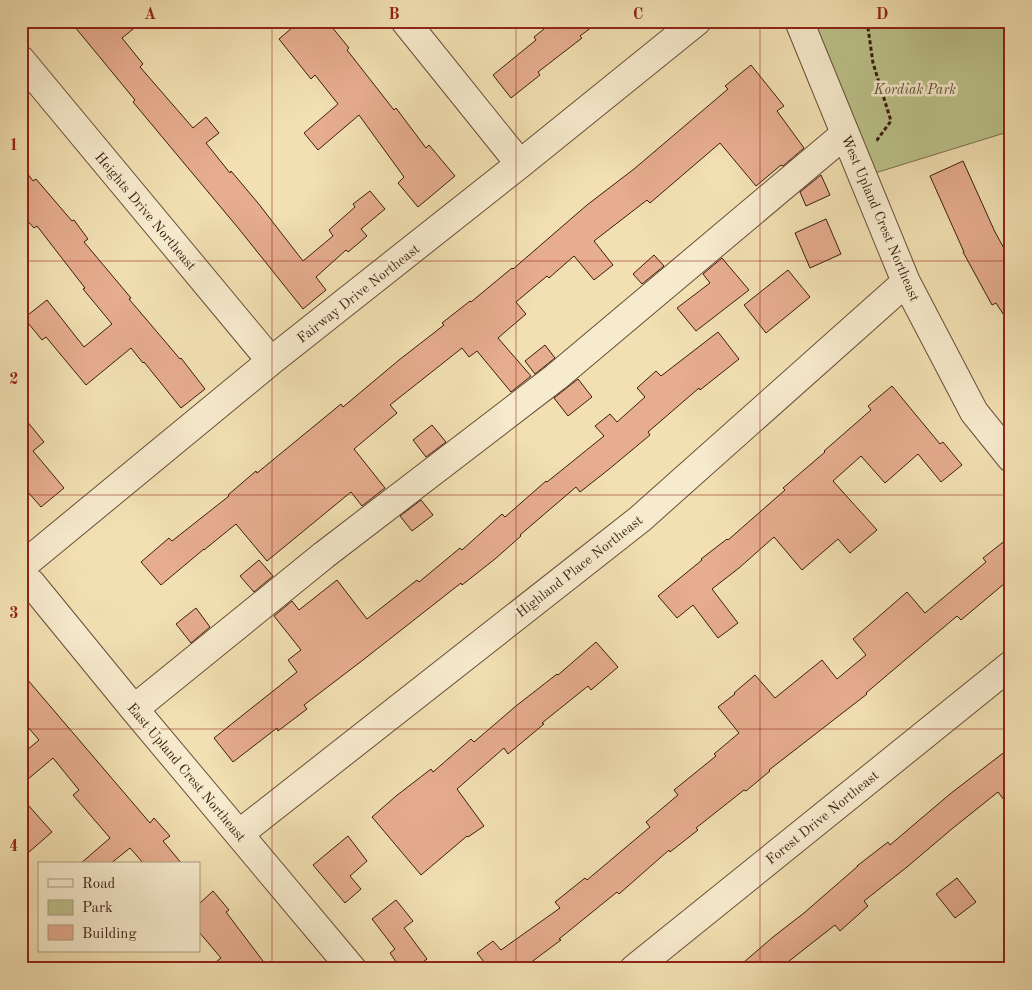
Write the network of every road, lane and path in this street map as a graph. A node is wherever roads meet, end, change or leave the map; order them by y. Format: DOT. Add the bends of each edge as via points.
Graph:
graph roads {
  1 [pos="404,21"];
  2 [pos="697,21"];
  3 [pos="798,21"];
  4 [pos="867,21"];
  5 [pos="21,60"];
  6 [pos="850,145"];
  7 [pos="520,164"];
  8 [pos="906,282"];
  9 [pos="271,361"];
  10 [pos="1011,458"];
  11 [pos="21,567"];
  12 [pos="21,578"];
  13 [pos="1011,665"];
  14 [pos="134,709"];
  15 [pos="239,834"];
  16 [pos="352,969"];
  17 [pos="634,969"];
  1 -- 7 [label="street"];
  2 -- 7 [label="street, Fairway Drive Northeast"];
  3 -- 6 [label="street, West Upland Crest Northeast"];
  4 -- 6 [label="path" via="873,63 890,121 878,140"];
  5 -- 9 [label="street, Heights Drive Northeast"];
  6 -- 8 [label="street, West Upland Crest Northeast"];
  6 -- 14 [label="street" via="324,555"];
  7 -- 9 [label="street, Fairway Drive Northeast"];
  8 -- 10 [label="street, West Upland Crest Northeast" via="974,412"];
  8 -- 15 [label="street, Highland Place Northeast" via="640,519"];
  9 -- 11 [label="street, Fairway Drive Northeast"];
  12 -- 14 [label="street, East Upland Crest Northeast" via="31,583"];
  13 -- 17 [label="street, Forest Drive Northeast"];
  14 -- 15 [label="street, East Upland Crest Northeast"];
  15 -- 16 [label="street, East Upland Crest Northeast"];
}
